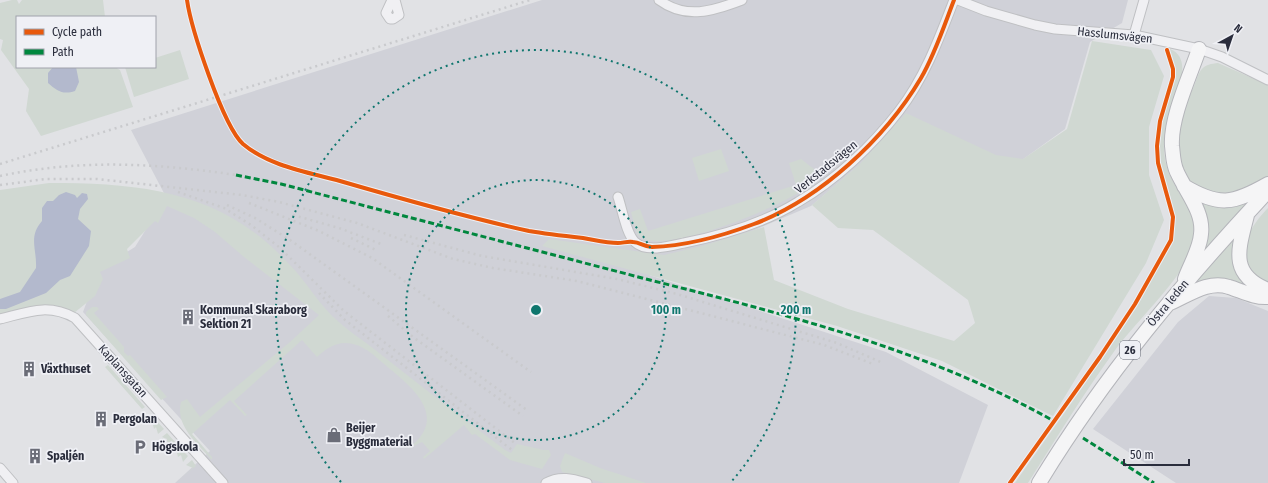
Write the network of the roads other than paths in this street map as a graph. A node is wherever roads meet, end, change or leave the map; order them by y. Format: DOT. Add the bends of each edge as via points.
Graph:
graph roads {
  1 [pos="392,0"];
  2 [pos="395,0"];
  3 [pos="659,0"];
  4 [pos="742,0"];
  5 [pos="954,0"];
  6 [pos="958,0"];
  7 [pos="1144,0"];
  8 [pos="1134,35"];
  9 [pos="1199,49"];
  10 [pos="1268,80"];
  11 [pos="1268,184"];
  12 [pos="1183,186"];
  13 [pos="1268,191"];
  14 [pos="618,196"];
  15 [pos="1247,213"];
  16 [pos="1182,285"];
  17 [pos="1268,290"];
  18 [pos="1268,297"];
  19 [pos="1165,306"];
  20 [pos="0,319"];
  21 [pos="0,468"];
  22 [pos="13,483"];
  23 [pos="223,483"];
  24 [pos="546,483"];
  25 [pos="587,483"];
  26 [pos="1039,483"];
  1 -- 2 [label="street" via="386,13 393,20 399,15"];
  3 -- 4 [label="street" via="689,13 713,10"];
  5 -- 14 [label="street, Verkstadsvägen" via="923,76 899,112 853,160 798,202 754,224 707,238 668,246 648,247 634,241"];
  6 -- 8 [label="street, Hasslumsvägen" via="1035,25 1062,30"];
  7 -- 8 [label="street"];
  8 -- 9 [label="street, Hasslumsvägen"];
  9 -- 10 [label="street, Hasslumsvägen" via="1223,54"];
  9 -- 12 [label="highway" via="1174,121 1173,159"];
  11 -- 12 [label="highway" via="1239,199 1223,201 1201,196"];
  12 -- 16 [label="highway" via="1198,211 1201,234"];
  13 -- 15 [label="highway, Östra leden / 26"];
  15 -- 16 [label="highway, Östra leden / 26"];
  15 -- 17 [label="highway" via="1239,258 1250,280"];
  16 -- 19 [label="highway, Östra leden / 26"];
  18 -- 19 [label="highway" via="1259,297 1227,286 1210,286 1195,290"];
  19 -- 26 [label="highway, Östra leden / 26" via="1096,394"];
  20 -- 23 [label="street, Kaplansgatan" via="50,309 63,311 75,318"];
  21 -- 22 [label="street"];
  24 -- 25 [label="street" via="554,479 571,478"];
}
